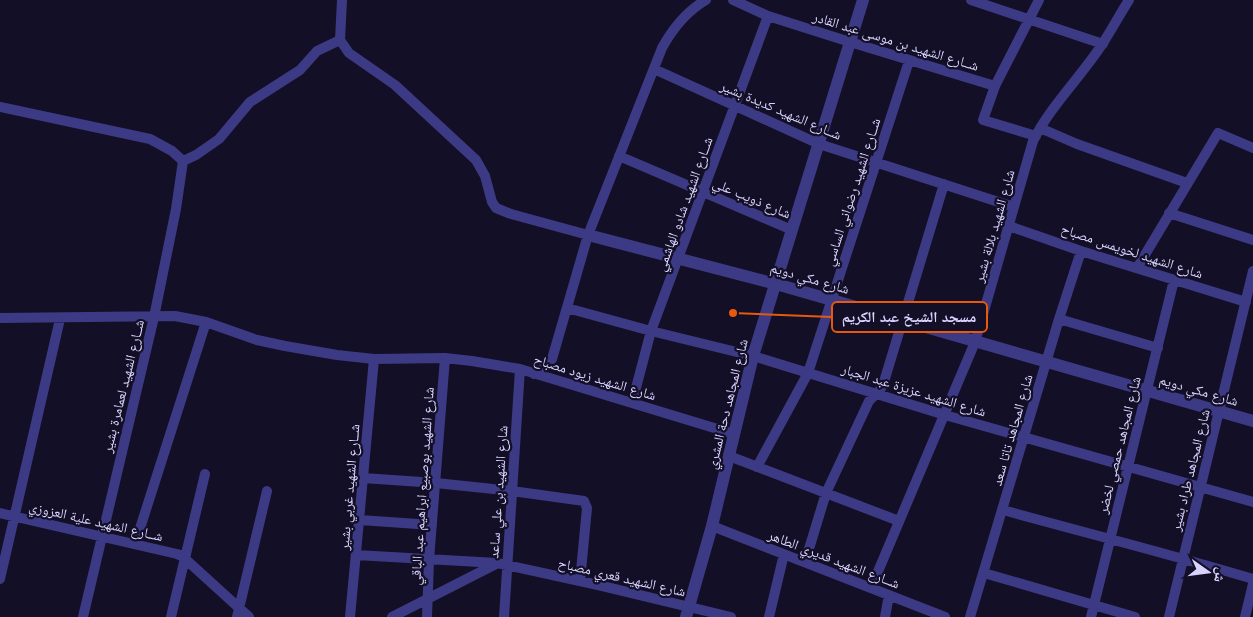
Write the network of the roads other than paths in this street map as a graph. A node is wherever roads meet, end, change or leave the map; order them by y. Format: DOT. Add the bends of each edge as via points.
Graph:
graph roads {
  1 [pos="342,0"];
  2 [pos="733,0"];
  3 [pos="863,0"];
  4 [pos="971,0"];
  5 [pos="1039,0"];
  6 [pos="1129,0"];
  7 [pos="701,2"];
  8 [pos="768,16"];
  9 [pos="1028,19"];
  10 [pos="340,40"];
  11 [pos="850,42"];
  12 [pos="1103,44"];
  13 [pos="909,61"];
  14 [pos="654,69"];
  15 [pos="996,86"];
  16 [pos="736,106"];
  17 [pos="0,107"];
  18 [pos="1038,132"];
  19 [pos="819,144"];
  20 [pos="1253,148"];
  21 [pos="619,156"];
  22 [pos="183,161"];
  23 [pos="875,162"];
  24 [pos="1187,183"];
  25 [pos="944,184"];
  26 [pos="702,192"];
  27 [pos="1014,207"];
  28 [pos="1169,213"];
  29 [pos="1009,226"];
  30 [pos="792,230"];
  31 [pos="588,234"];
  32 [pos="1253,240"];
  33 [pos="1081,251"];
  34 [pos="678,259"];
  35 [pos="1137,268"];
  36 [pos="1253,271"];
  37 [pos="1174,280"];
  38 [pos="776,284"];
  39 [pos="832,300"];
  40 [pos="1246,302"];
  41 [pos="567,308"];
  42 [pos="154,317"];
  43 [pos="0,318"];
  44 [pos="60,318"];
  45 [pos="1059,319"];
  46 [pos="902,320"];
  47 [pos="206,322"];
  48 [pos="651,331"];
  49 [pos="975,342"];
  50 [pos="1158,348"];
  51 [pos="753,356"];
  52 [pos="445,358"];
  53 [pos="374,359"];
  54 [pos="1046,361"];
  55 [pos="520,369"];
  56 [pos="808,373"];
  57 [pos="534,374"];
  58 [pos="1148,391"];
  59 [pos="877,394"];
  60 [pos="632,403"];
  61 [pos="1218,412"];
  62 [pos="945,415"];
  63 [pos="1253,421"];
  64 [pos="734,434"];
  65 [pos="1024,437"];
  66 [pos="728,456"];
  67 [pos="1128,466"];
  68 [pos="758,467"];
  69 [pos="205,474"];
  70 [pos="363,478"];
  71 [pos="436,483"];
  72 [pos="1200,487"];
  73 [pos="267,490"];
  74 [pos="512,491"];
  75 [pos="826,493"];
  76 [pos="1253,502"];
  77 [pos="1003,510"];
  78 [pos="0,513"];
  79 [pos="14,516"];
  80 [pos="360,520"];
  81 [pos="899,521"];
  82 [pos="432,525"];
  83 [pos="712,526"];
  84 [pos="101,536"];
  85 [pos="1109,540"];
  86 [pos="135,544"];
  87 [pos="784,554"];
  88 [pos="356,555"];
  89 [pos="184,558"];
  90 [pos="1183,558"];
  91 [pos="430,560"];
  92 [pos="805,562"];
  93 [pos="502,565"];
  94 [pos="984,573"];
  95 [pos="0,579"];
  96 [pos="1253,579"];
  97 [pos="580,581"];
  98 [pos="1253,584"];
  99 [pos="870,588"];
  100 [pos="889,595"];
  101 [pos="427,599"];
  102 [pos="1094,606"];
  103 [pos="238,612"];
  104 [pos="688,612"];
  105 [pos="83,617"];
  106 [pos="171,617"];
  107 [pos="249,617"];
  108 [pos="350,617"];
  109 [pos="392,617"];
  110 [pos="427,617"];
  111 [pos="504,617"];
  112 [pos="731,617"];
  113 [pos="769,617"];
  114 [pos="885,617"];
  115 [pos="945,617"];
  116 [pos="970,617"];
  117 [pos="1091,617"];
  118 [pos="1135,617"];
  119 [pos="1169,617"];
  120 [pos="1245,617"];
  1 -- 10 [label="street"];
  2 -- 8 [label="street, شــارع الشهيد بن موسى عبد القادر"];
  3 -- 11 [label="street, شارع المجاهد دحة المشري"];
  4 -- 9 [label="street"];
  5 -- 9 [label="street"];
  6 -- 12 [label="street, شارع الشهيد بلالة بشير"];
  7 -- 14 [label="street" via="669,34"];
  8 -- 11 [label="street, شــارع الشهيد بن موسى عبد القادر"];
  8 -- 16 [label="street, شــارع الشهيد شادو الهاشمي"];
  9 -- 12 [label="street"];
  9 -- 15 [label="street"];
  10 -- 22 [label="street" via="317,51 300,70 250,102 219,139"];
  10 -- 31 [label="street" via="349,53 395,85 476,160 496,208"];
  11 -- 13 [label="street, شــارع الشهيد بن موسى عبد القادر"];
  11 -- 19 [label="street, شارع المجاهد دحة المشري"];
  12 -- 18 [label="street, شارع الشهيد بلالة بشير"];
  13 -- 15 [label="street, شــارع الشهيد بن موسى عبد القادر"];
  13 -- 23 [label="street, شــارع الشهيد رضواني الساسي"];
  14 -- 16 [label="street, شــارع الشهيد كديدة بشير"];
  14 -- 21 [label="street"];
  15 -- 18 [label="street" via="983,120"];
  16 -- 19 [label="street, شــارع الشهيد كديدة بشير"];
  16 -- 26 [label="street, شــارع الشهيد شادو الهاشمي"];
  17 -- 22 [label="street" via="150,139"];
  18 -- 24 [label="street"];
  18 -- 27 [label="street, شارع الشهيد بلالة بشير"];
  19 -- 23 [label="street, شــارع الشهيد كديدة بشير"];
  19 -- 30 [label="street, شارع المجاهد دحة المشري"];
  20 -- 24 [label="street" via="1218,133"];
  21 -- 26 [label="street, شارع ذويب علي"];
  21 -- 31 [label="street"];
  22 -- 42 [label="street, شــارع الشهيد لعمامرة بشير"];
  23 -- 25 [label="street, شــارع الشهيد كديدة بشير"];
  23 -- 39 [label="street, شــارع الشهيد رضواني الساسي"];
  24 -- 28 [label="street"];
  25 -- 27 [label="street, شــارع الشهيد كديدة بشير"];
  25 -- 46 [label="street"];
  26 -- 30 [label="street, شارع ذويب علي"];
  26 -- 34 [label="street, شــارع الشهيد شادو الهاشمي"];
  27 -- 29 [label="street, شارع الشهيد بلالة بشير"];
  28 -- 32 [label="street"];
  28 -- 35 [label="street"];
  29 -- 33 [label="street, شارع الشهيد لخويمس مصباح"];
  29 -- 49 [label="street, شارع الشهيد بلالة بشير"];
  30 -- 38 [label="street, شارع المجاهد دحة المشري"];
  31 -- 34 [label="street, شارع مكي دويم"];
  31 -- 41 [label="street"];
  33 -- 35 [label="street, شارع الشهيد لخويمس مصباح"];
  33 -- 45 [label="street, شارع المجاهد تاتا سعد"];
  34 -- 38 [label="street, شارع مكي دويم"];
  34 -- 48 [label="street, شــارع الشهيد شادو الهاشمي"];
  35 -- 37 [label="street, شارع الشهيد لخويمس مصباح"];
  36 -- 40 [label="street, شارع المجاهد طراد بشير"];
  37 -- 40 [label="street, شارع الشهيد لخويمس مصباح"];
  37 -- 50 [label="street, شارع المجاهد حمصي لخضر"];
  38 -- 39 [label="street, شارع مكي دويم"];
  38 -- 51 [label="street, شارع المجاهد دحة المشري"];
  39 -- 46 [label="street, شارع مكي دويم"];
  39 -- 56 [label="street, شــارع الشهيد رضواني الساسي"];
  40 -- 61 [label="street, شارع المجاهد طراد بشير"];
  41 -- 48 [label="street, شارع الشهيد عزيزة عبد الجبار"];
  41 -- 57 [label="street" via="552,359"];
  42 -- 44 [label="street, شارع الشهيد زيود مصباح"];
  42 -- 47 [label="street, شارع الشهيد زيود مصباح" via="175,316"];
  42 -- 84 [label="street, شــارع الشهيد لعمامرة بشير"];
  43 -- 44 [label="street, شارع الشهيد زيود مصباح"];
  44 -- 79 [label="street"];
  45 -- 50 [label="street"];
  45 -- 54 [label="street, شارع المجاهد تاتا سعد"];
  46 -- 49 [label="street, شارع مكي دويم"];
  46 -- 59 [label="street" via="883,385"];
  47 -- 53 [label="street, شارع الشهيد زيود مصباح" via="257,340"];
  47 -- 86 [label="street"];
  48 -- 51 [label="street, شارع الشهيد عزيزة عبد الجبار"];
  48 -- 60 [label="street, شــارع الشهيد شادو الهاشمي"];
  49 -- 54 [label="street, شارع مكي دويم"];
  49 -- 62 [label="street, شارع الشهيد بلالة بشير"];
  50 -- 58 [label="street, شارع المجاهد حمصي لخضر"];
  51 -- 56 [label="street, شارع الشهيد عزيزة عبد الجبار"];
  51 -- 64 [label="street, شارع المجاهد دحة المشري"];
  52 -- 53 [label="street, شارع الشهيد زيود مصباح"];
  52 -- 55 [label="street, شارع الشهيد زيود مصباح"];
  52 -- 71 [label="street, شارع الشهيد بوصبيع ابراهيم عبد الباقي"];
  53 -- 70 [label="street, شــارع الشهيد غربي بشير"];
  54 -- 58 [label="street, شارع مكي دويم"];
  54 -- 65 [label="street, شارع المجاهد تاتا سعد"];
  55 -- 57 [label="street, شارع الشهيد زيود مصباح"];
  55 -- 74 [label="street, شارع الشهيد بن علي ساعد"];
  56 -- 59 [label="street, شارع الشهيد عزيزة عبد الجبار"];
  56 -- 68 [label="street, شــارع الشهيد رضواني الساسي"];
  57 -- 60 [label="street, شارع الشهيد زيود مصباح"];
  58 -- 61 [label="street, شارع مكي دويم"];
  58 -- 67 [label="street, شارع المجاهد حمصي لخضر"];
  59 -- 62 [label="street, شارع الشهيد عزيزة عبد الجبار"];
  59 -- 75 [label="street" via="869,401"];
  60 -- 64 [label="street, شارع الشهيد زيود مصباح"];
  61 -- 63 [label="street, شارع مكي دويم"];
  61 -- 72 [label="street, شارع المجاهد طراد بشير"];
  62 -- 65 [label="street, شارع الشهيد عزيزة عبد الجبار"];
  62 -- 81 [label="street, شارع الشهيد بلالة بشير"];
  64 -- 66 [label="street, شارع المجاهد دحة المشري"];
  65 -- 67 [label="street, شارع الشهيد عزيزة عبد الجبار"];
  65 -- 77 [label="street, شارع المجاهد تاتا سعد"];
  66 -- 68 [label="street"];
  66 -- 83 [label="street, شارع المجاهد دحة المشري"];
  67 -- 72 [label="street, شارع الشهيد عزيزة عبد الجبار"];
  67 -- 85 [label="street, شارع المجاهد حمصي لخضر"];
  68 -- 75 [label="street"];
  69 -- 89 [label="street"];
  70 -- 71 [label="street"];
  70 -- 80 [label="street, شــارع الشهيد غربي بشير"];
  71 -- 74 [label="street"];
  71 -- 82 [label="street, شارع الشهيد بوصبيع ابراهيم عبد الباقي"];
  72 -- 76 [label="street, شارع الشهيد عزيزة عبد الجبار"];
  72 -- 90 [label="street, شارع المجاهد طراد بشير"];
  73 -- 103 [label="street"];
  74 -- 93 [label="street, شارع الشهيد بن علي ساعد"];
  74 -- 97 [label="street" via="584,501"];
  75 -- 81 [label="street"];
  75 -- 92 [label="street"];
  77 -- 85 [label="street"];
  77 -- 94 [label="street, شارع المجاهد تاتا سعد"];
  78 -- 79 [label="street, شــارع الشهيد علية العزوزي"];
  79 -- 84 [label="street, شــارع الشهيد علية العزوزي"];
  79 -- 95 [label="street"];
  80 -- 82 [label="street"];
  80 -- 88 [label="street, شــارع الشهيد غربي بشير"];
  81 -- 99 [label="street, شارع الشهيد بلالة بشير"];
  82 -- 91 [label="street, شارع الشهيد بوصبيع ابراهيم عبد الباقي"];
  83 -- 87 [label="street, شــارع الشهيد قديري الطاهر"];
  83 -- 104 [label="street, شارع المجاهد دحة المشري"];
  84 -- 86 [label="street, شــارع الشهيد علية العزوزي"];
  84 -- 105 [label="street, شــارع الشهيد لعمامرة بشير"];
  85 -- 90 [label="street"];
  85 -- 102 [label="street, شارع المجاهد حمصي لخضر"];
  86 -- 89 [label="street, شــارع الشهيد علية العزوزي"];
  87 -- 92 [label="street, شــارع الشهيد قديري الطاهر"];
  87 -- 113 [label="street"];
  88 -- 91 [label="street, شارع الشهيد قعري مصباح"];
  88 -- 108 [label="street, شــارع الشهيد غربي بشير"];
  89 -- 103 [label="street"];
  89 -- 106 [label="street"];
  90 -- 96 [label="street"];
  90 -- 119 [label="street, شارع المجاهد طراد بشير"];
  91 -- 93 [label="street, شارع الشهيد قعري مصباح"];
  91 -- 101 [label="street, شارع الشهيد بوصبيع ابراهيم عبد الباقي"];
  92 -- 99 [label="street, شــارع الشهيد قديري الطاهر"];
  93 -- 97 [label="street, شارع الشهيد قعري مصباح"];
  93 -- 101 [label="street"];
  93 -- 111 [label="street, شارع الشهيد بن علي ساعد"];
  94 -- 102 [label="street"];
  94 -- 116 [label="street, شارع المجاهد تاتا سعد"];
  97 -- 104 [label="street, شارع الشهيد قعري مصباح"];
  98 -- 120 [label="street"];
  99 -- 100 [label="street, شــارع الشهيد قديري الطاهر"];
  100 -- 114 [label="street"];
  100 -- 115 [label="street, شــارع الشهيد قديري الطاهر"];
  101 -- 109 [label="street"];
  101 -- 110 [label="street, شارع الشهيد بوصبيع ابراهيم عبد الباقي"];
  102 -- 117 [label="street, شارع المجاهد حمصي لخضر"];
  102 -- 118 [label="street"];
  103 -- 107 [label="street"];
  104 -- 112 [label="street, شارع الشهيد قعري مصباح"];
}
